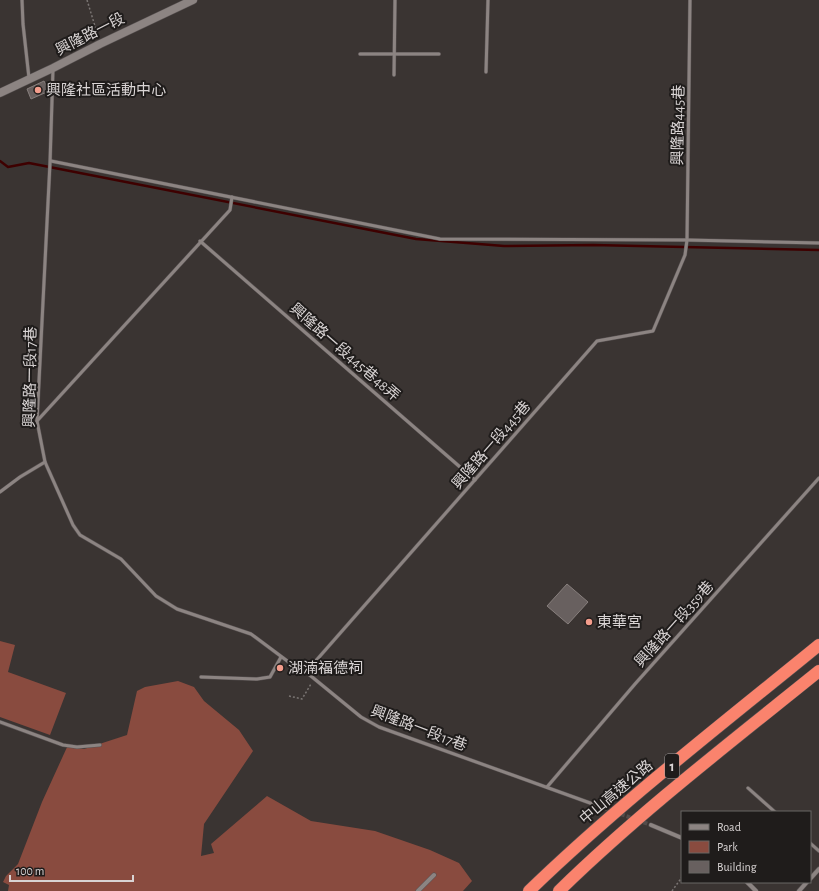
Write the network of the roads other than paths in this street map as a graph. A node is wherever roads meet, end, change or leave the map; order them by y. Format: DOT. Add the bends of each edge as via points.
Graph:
graph roads {
  1 [pos="22,0"];
  2 [pos="193,0"];
  3 [pos="395,0"];
  4 [pos="488,0"];
  5 [pos="690,0"];
  6 [pos="360,54"];
  7 [pos="439,54"];
  8 [pos="394,55"];
  9 [pos="53,68"];
  10 [pos="486,72"];
  11 [pos="394,75"];
  12 [pos="29,79"];
  13 [pos="0,93"];
  14 [pos="50,162"];
  15 [pos="232,198"];
  16 [pos="200,241"];
  17 [pos="687,242"];
  18 [pos="819,243"];
  19 [pos="686,250"];
  20 [pos="37,422"];
  21 [pos="45,462"];
  22 [pos="819,478"];
  23 [pos="475,480"];
  24 [pos="0,492"];
  25 [pos="819,645"];
  26 [pos="281,657"];
  27 [pos="819,671"];
  28 [pos="306,672"];
  29 [pos="201,677"];
  30 [pos="0,722"];
  31 [pos="100,745"];
  32 [pos="547,787"];
  33 [pos="748,788"];
  34 [pos="604,808"];
  35 [pos="774,811"];
  36 [pos="651,825"];
  37 [pos="681,838"];
  38 [pos="811,844"];
  39 [pos="819,851"];
  40 [pos="819,869"];
  41 [pos="434,875"];
  42 [pos="811,878"];
  43 [pos="747,883"];
  44 [pos="807,883"];
  45 [pos="418,891"];
  46 [pos="529,891"];
  47 [pos="559,891"];
  48 [pos="756,891"];
  49 [pos="800,891"];
  1 -- 12 [label="lane"];
  2 -- 9 [label="street, 興隆路一段"];
  3 -- 8 [label="lane"];
  4 -- 10 [label="lane"];
  5 -- 17 [label="lane, 興隆路445巷"];
  6 -- 8 [label="lane"];
  7 -- 8 [label="lane"];
  8 -- 11 [label="lane"];
  9 -- 12 [label="street, 興隆路一段"];
  9 -- 14 [label="lane, 興隆路一段17巷"];
  12 -- 13 [label="street, 興隆路一段"];
  14 -- 15 [label="lane"];
  14 -- 20 [label="lane, 興隆路一段17巷"];
  15 -- 16 [label="lane" via="230,210"];
  15 -- 17 [label="lane" via="440,239"];
  16 -- 20 [label="lane"];
  16 -- 23 [label="lane, 興隆路一段445巷48弄"];
  17 -- 18 [label="lane"];
  17 -- 19 [label="lane, 興隆路445巷"];
  19 -- 23 [label="lane, 興隆路一段445巷" via="653,331 597,341"];
  20 -- 21 [label="lane, 興隆路一段17巷"];
  21 -- 24 [label="lane"];
  21 -- 26 [label="lane, 興隆路一段17巷" via="80,536 121,559 156,596 177,609 251,634"];
  22 -- 32 [label="lane, 興隆路一段359巷" via="635,684"];
  23 -- 28 [label="lane, 興隆路一段445巷"];
  25 -- 46 [label="highway, 中山高速公路 / 1" via="585,839"];
  26 -- 28 [label="lane, 興隆路一段17巷"];
  26 -- 29 [label="lane" via="270,677"];
  27 -- 47 [label="highway, 1" via="694,772 592,859"];
  28 -- 32 [label="lane, 興隆路一段17巷" via="361,718 379,727"];
  30 -- 31 [label="lane" via="63,745"];
  32 -- 34 [label="lane, 興隆路一段17巷"];
  33 -- 35 [label="lane"];
  36 -- 37 [label="street"];
  38 -- 39 [label="lane"];
  40 -- 42 [label="street"];
  41 -- 45 [label="street"];
  43 -- 48 [label="street"];
  44 -- 49 [label="street"];
}
